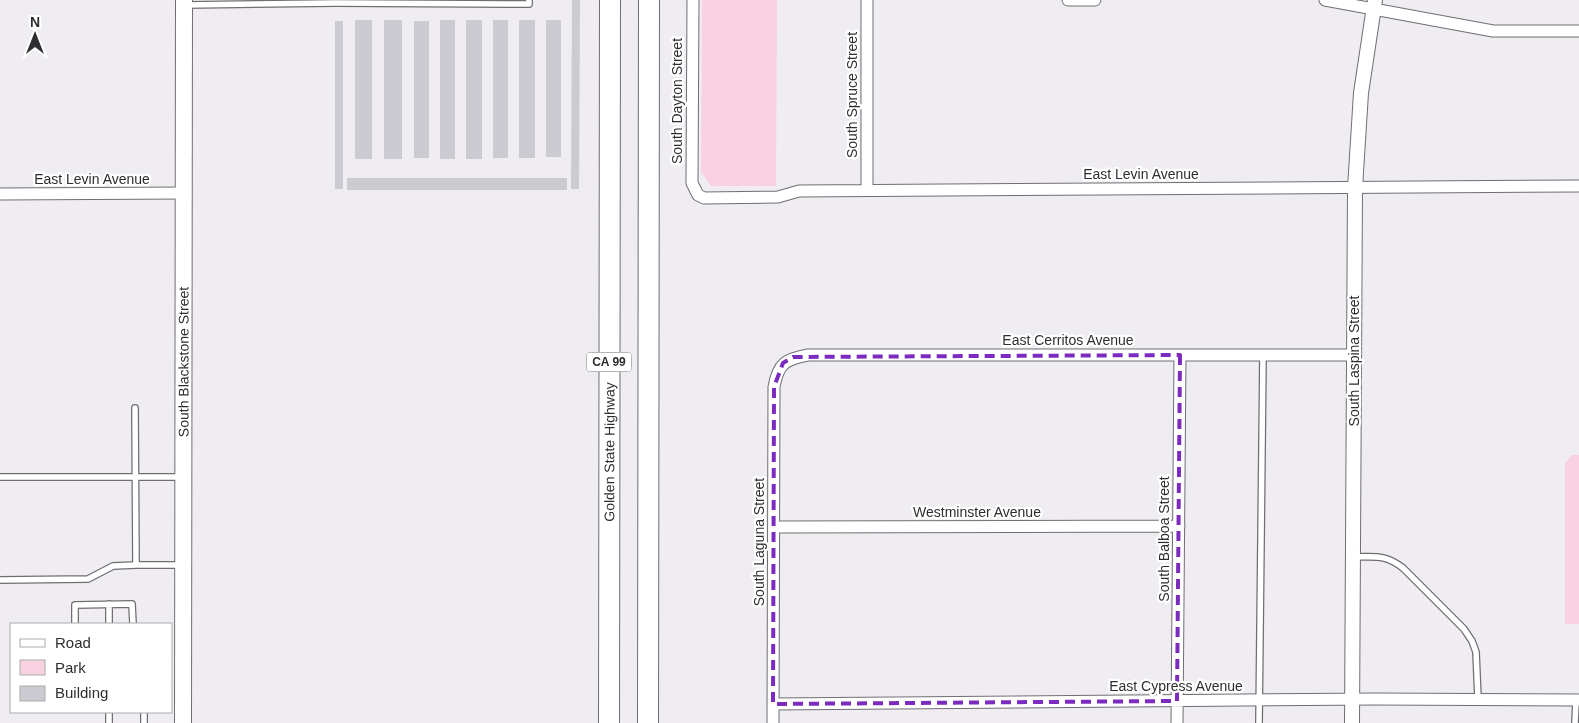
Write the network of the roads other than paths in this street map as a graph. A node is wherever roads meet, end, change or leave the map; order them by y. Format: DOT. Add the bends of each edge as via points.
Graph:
graph roads {
  1 [pos="529,0"];
  2 [pos="610,0"];
  3 [pos="649,0"];
  4 [pos="693,0"];
  5 [pos="867,0"];
  6 [pos="1068,0"];
  7 [pos="1096,0"];
  8 [pos="1325,0"];
  9 [pos="336,1"];
  10 [pos="184,3"];
  11 [pos="1374,4"];
  12 [pos="1579,30"];
  13 [pos="1579,186"];
  14 [pos="1355,188"];
  15 [pos="867,190"];
  16 [pos="184,193"];
  17 [pos="0,194"];
  18 [pos="704,198"];
  19 [pos="1180,355"];
  20 [pos="1263,355"];
  21 [pos="1354,355"];
  22 [pos="783,363"];
  23 [pos="135,408"];
  24 [pos="0,477"];
  25 [pos="183,477"];
  26 [pos="136,478"];
  27 [pos="1179,526"];
  28 [pos="774,527"];
  29 [pos="1353,556"];
  30 [pos="136,565"];
  31 [pos="183,565"];
  32 [pos="0,580"];
  33 [pos="109,604"];
  34 [pos="75,623"];
  35 [pos="109,623"];
  36 [pos="133,623"];
  37 [pos="1353,699"];
  38 [pos="1478,699"];
  39 [pos="1260,700"];
  40 [pos="1577,700"];
  41 [pos="1177,701"];
  42 [pos="773,704"];
  43 [pos="183,723"];
  44 [pos="608,723"];
  45 [pos="648,723"];
  46 [pos="773,723"];
  47 [pos="1177,723"];
  48 [pos="1259,723"];
  49 [pos="1352,723"];
  50 [pos="1575,723"];
  1 -- 9 [label="lane" via="529,4"];
  2 -- 44 [label="highway, Golden State Highway / CA 99"];
  3 -- 45 [label="highway, CA 99"];
  4 -- 18 [label="street, South Dayton Street" via="692,183 698,195"];
  5 -- 15 [label="street, South Spruce Street"];
  6 -- 7 [label="street"];
  8 -- 11 [label="street"];
  9 -- 10 [label="lane"];
  10 -- 16 [label="main road, South Blackstone Street"];
  11 -- 12 [label="street" via="1493,31"];
  11 -- 14 [label="street, South Laspina Street" via="1361,93"];
  13 -- 14 [label="street, East Levin Avenue"];
  14 -- 15 [label="street, East Levin Avenue"];
  14 -- 21 [label="street, South Laspina Street"];
  15 -- 18 [label="street, East Levin Avenue" via="799,191 778,197"];
  16 -- 17 [label="street, East Levin Avenue"];
  16 -- 25 [label="main road, South Blackstone Street"];
  19 -- 20 [label="street, East Cerritos Avenue"];
  19 -- 22 [label="street, East Cerritos Avenue" via="808,355 793,357"];
  19 -- 27 [label="street, South Balboa Street"];
  20 -- 21 [label="street, East Cerritos Avenue"];
  20 -- 39 [label="lane"];
  21 -- 29 [label="street, South Laspina Street"];
  22 -- 28 [label="street, South Laguna Street" via="776,374 774,387"];
  23 -- 26 [label="lane"];
  24 -- 26 [label="lane"];
  25 -- 26 [label="lane"];
  25 -- 31 [label="main road, South Blackstone Street"];
  26 -- 30 [label="lane"];
  27 -- 28 [label="street, Westminster Avenue"];
  27 -- 41 [label="street, South Balboa Street"];
  28 -- 42 [label="street, South Laguna Street"];
  29 -- 37 [label="street, South Laspina Street"];
  29 -- 38 [label="lane" via="1382,557 1393,561 1464,629 1476,652"];
  30 -- 31 [label="lane"];
  30 -- 32 [label="lane" via="113,566 88,579"];
  31 -- 43 [label="main road, South Blackstone Street"];
  33 -- 34 [label="lane" via="76,605"];
  33 -- 35 [label="lane"];
  33 -- 36 [label="lane" via="132,604"];
  37 -- 38 [label="street, East Cypress Avenue"];
  37 -- 39 [label="street, East Cypress Avenue"];
  37 -- 49 [label="street, South Laspina Street"];
  38 -- 40 [label="street, East Cypress Avenue"];
  39 -- 41 [label="street, East Cypress Avenue"];
  39 -- 48 [label="lane"];
  40 -- 50 [label="lane"];
  41 -- 42 [label="street, East Cypress Avenue"];
  41 -- 47 [label="street, South Balboa Street"];
  42 -- 46 [label="street, South Laguna Street"];
}
